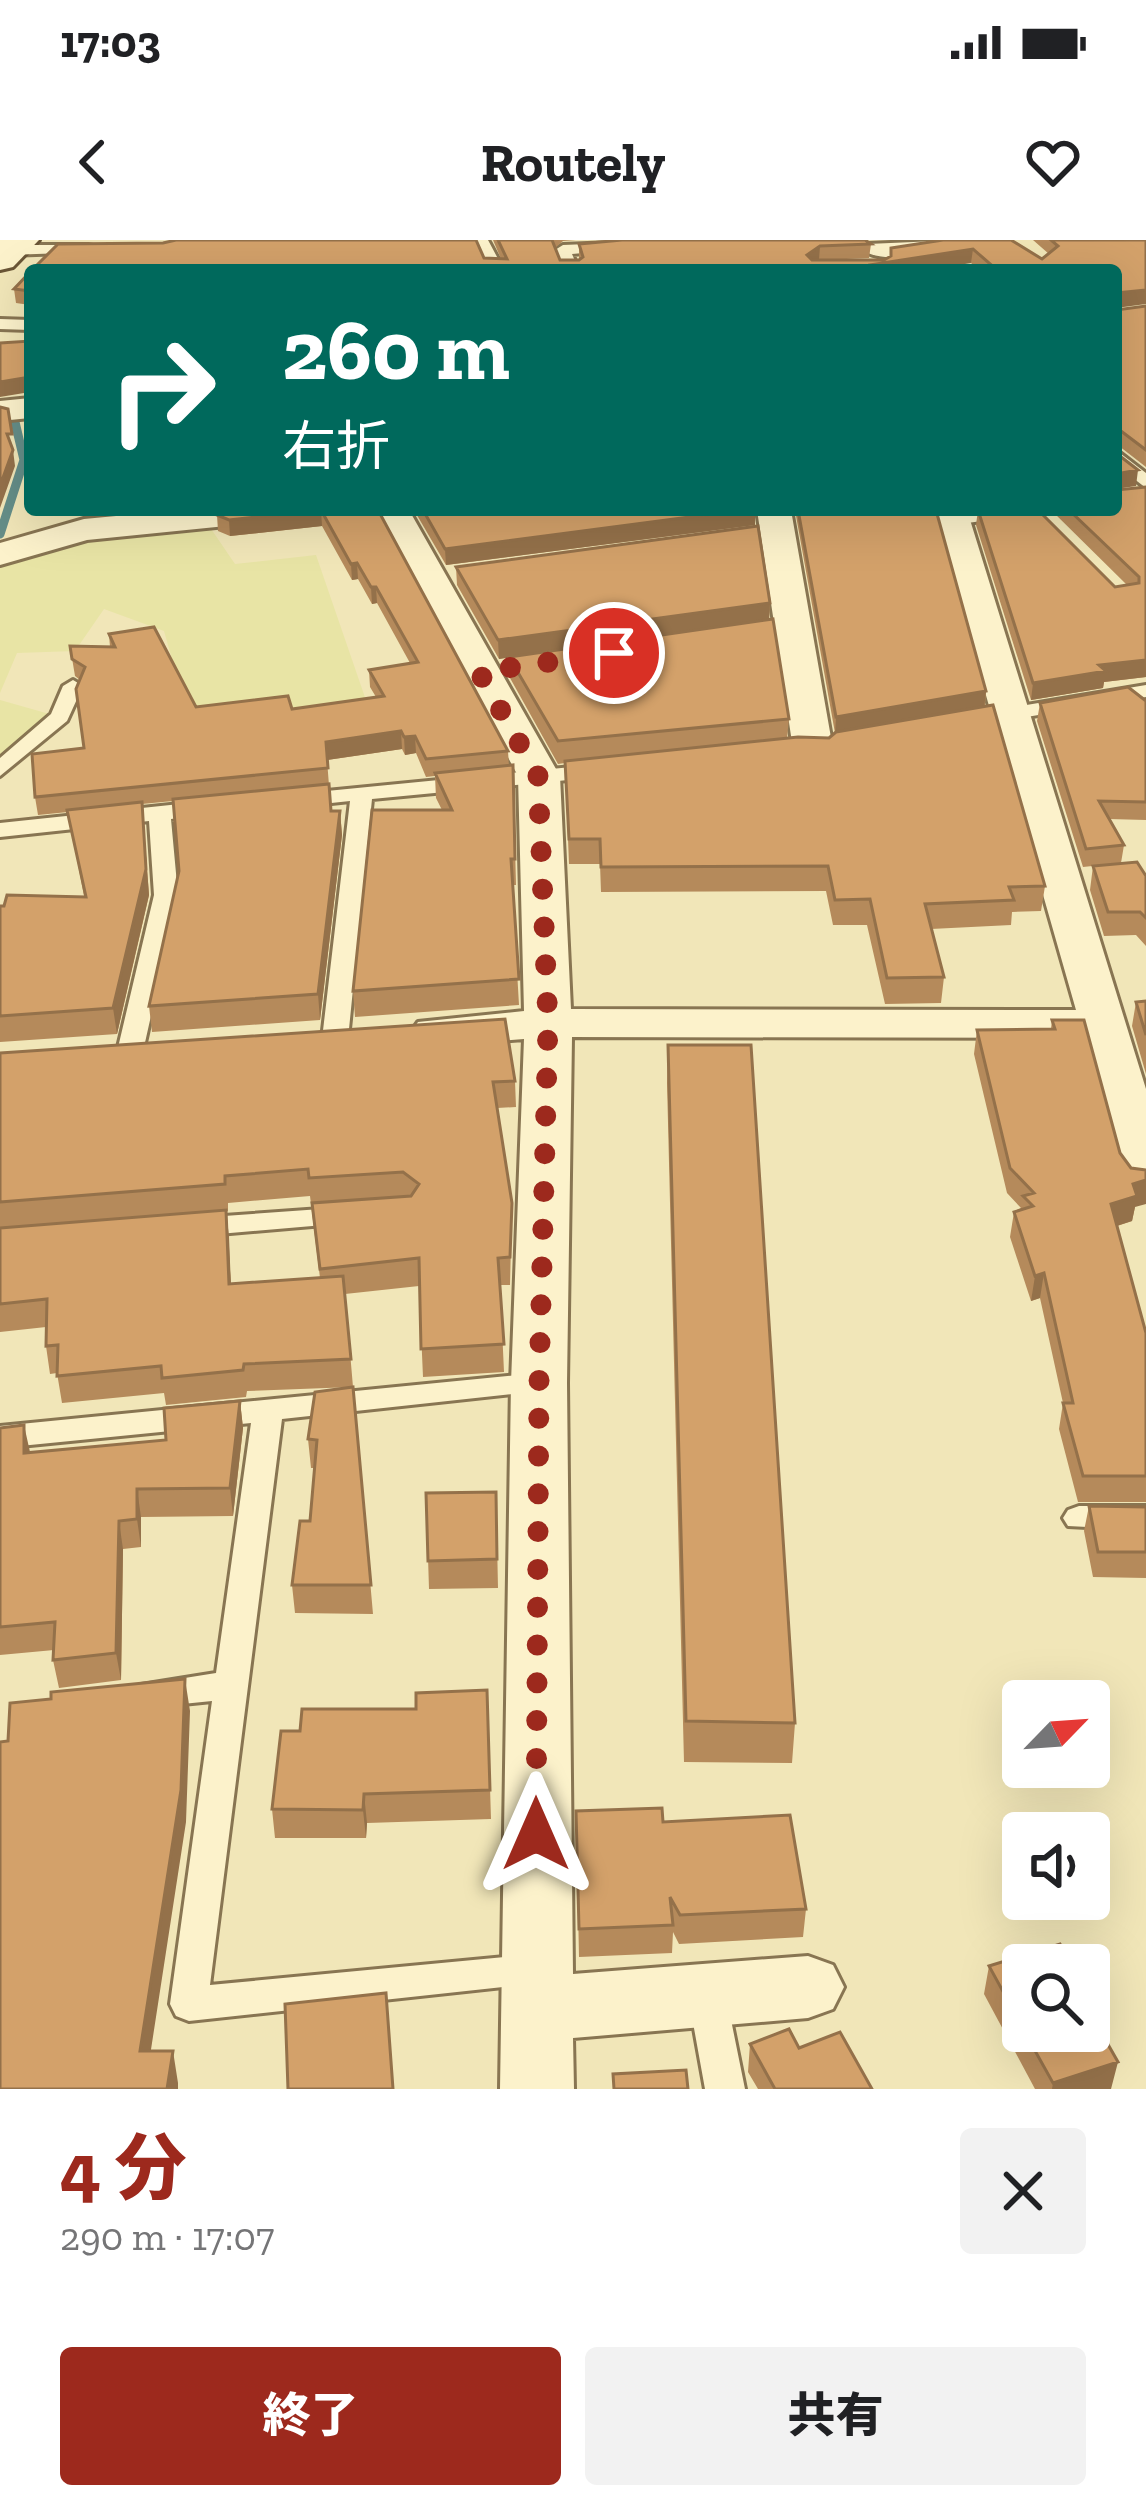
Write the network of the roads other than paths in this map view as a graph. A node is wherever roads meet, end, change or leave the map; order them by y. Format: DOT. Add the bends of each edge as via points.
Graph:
graph roads {
  1 [pos="945,240"];
  2 [pos="616,247"];
  3 [pos="97,249"];
  4 [pos="10,250"];
  5 [pos="875,258"];
  6 [pos="569,264"];
  7 [pos="1122,464"];
  8 [pos="1141,491"];
  9 [pos="225,516"];
  10 [pos="396,516"];
  11 [pos="952,516"];
  12 [pos="769,526"];
  13 [pos="0,554"];
  14 [pos="73,686"];
  15 [pos="1146,691"];
  16 [pos="1010,713"];
  17 [pos="966,722"];
  18 [pos="813,748"];
  19 [pos="0,769"];
  20 [pos="625,769"];
  21 [pos="538,776"];
  22 [pos="362,794"];
  23 [pos="272,802"];
  24 [pos="227,806"];
  25 [pos="159,812"];
  26 [pos="0,830"];
  27 [pos="1146,1004"];
  28 [pos="1098,1016"];
  29 [pos="548,1023"];
  30 [pos="312,1041"];
  31 [pos="130,1055"];
  32 [pos="1131,1080"];
  33 [pos="1146,1177"];
  34 [pos="378,1214"];
  35 [pos="165,1230"];
  36 [pos="539,1383"];
  37 [pos="268,1408"];
  38 [pos="0,1437"];
  39 [pos="1079,1518"];
  40 [pos="1146,1518"];
  41 [pos="232,1685"];
  42 [pos="116,1699"];
  43 [pos="808,1987"];
  44 [pos="536,1989"];
  45 [pos="707,1995"];
  46 [pos="537,2089"];
  47 [pos="725,2089"];
  1 -- 5 [label="street"];
  2 -- 6 [label="lane" via="563,250"];
  3 -- 4 [label="lane"];
  7 -- 8 [label="lane"];
  9 -- 13 [label="street" via="84,530"];
  10 -- 21 [label="street" via="441,576"];
  11 -- 16 [label="street"];
  12 -- 18 [label="street" via="783,629"];
  14 -- 19 [label="lane" via="60,717"];
  15 -- 16 [label="lane"];
  16 -- 17 [label="lane"];
  16 -- 28 [label="street" via="1073,880"];
  20 -- 21 [label="lane"];
  21 -- 22 [label="lane"];
  21 -- 29 [label="street"];
  22 -- 23 [label="lane"];
  22 -- 30 [label="lane"];
  24 -- 25 [label="lane"];
  25 -- 26 [label="lane"];
  25 -- 31 [label="lane" via="166,895"];
  27 -- 28 [label="street"];
  28 -- 29 [label="street"];
  28 -- 32 [label="street"];
  29 -- 30 [label="street"];
  29 -- 36 [label="street"];
  32 -- 33 [label="street"];
  34 -- 35 [label="lane"];
  36 -- 37 [label="lane"];
  36 -- 44 [label="street"];
  37 -- 38 [label="lane"];
  37 -- 41 [label="lane"];
  39 -- 40 [label="lane"];
  41 -- 42 [label="lane"];
  41 -- 44 [label="lane" via="189,2004"];
  43 -- 45 [label="street"];
  44 -- 45 [label="street"];
  44 -- 46 [label="street"];
  45 -- 47 [label="lane"];
}
